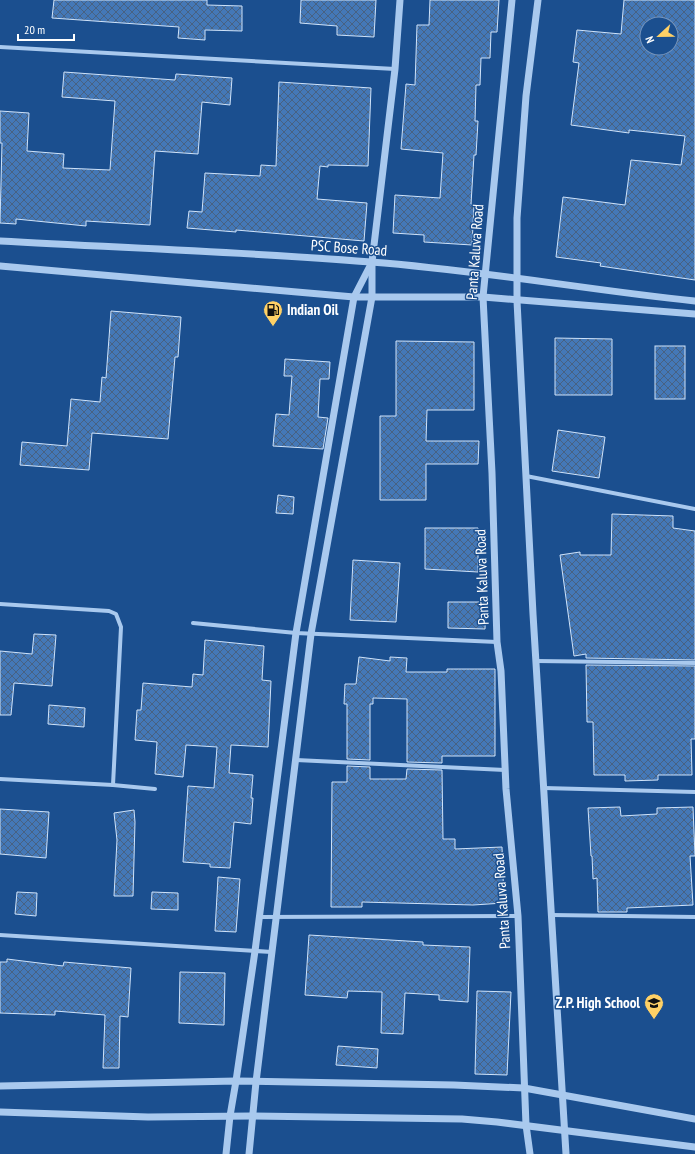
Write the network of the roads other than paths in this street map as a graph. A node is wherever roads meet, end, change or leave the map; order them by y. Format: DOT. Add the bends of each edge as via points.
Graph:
graph roads {
  1 [pos="400,0"];
  2 [pos="512,0"];
  3 [pos="538,0"];
  4 [pos="0,47"];
  5 [pos="395,69"];
  6 [pos="0,241"];
  7 [pos="372,262"];
  8 [pos="0,266"];
  9 [pos="484,274"];
  10 [pos="517,277"];
  11 [pos="354,297"];
  12 [pos="372,297"];
  13 [pos="483,297"];
  14 [pos="517,301"];
  15 [pos="695,301"];
  16 [pos="695,314"];
  17 [pos="526,476"];
  18 [pos="695,509"];
  19 [pos="0,604"];
  20 [pos="193,623"];
  21 [pos="296,634"];
  22 [pos="311,634"];
  23 [pos="497,642"];
  24 [pos="536,661"];
  25 [pos="695,662"];
  26 [pos="296,760"];
  27 [pos="505,770"];
  28 [pos="0,779"];
  29 [pos="113,785"];
  30 [pos="544,788"];
  31 [pos="155,789"];
  32 [pos="695,792"];
  33 [pos="552,915"];
  34 [pos="259,916"];
  35 [pos="276,916"];
  36 [pos="518,916"];
  37 [pos="695,916"];
  38 [pos="0,935"];
  39 [pos="255,951"];
  40 [pos="272,952"];
  41 [pos="236,1081"];
  42 [pos="256,1082"];
  43 [pos="0,1086"];
  44 [pos="524,1088"];
  45 [pos="563,1095"];
  46 [pos="0,1112"];
  47 [pos="230,1116"];
  48 [pos="252,1116"];
  49 [pos="695,1119"];
  50 [pos="526,1125"];
  51 [pos="563,1130"];
  52 [pos="695,1147"];
  53 [pos="226,1154"];
  54 [pos="249,1154"];
  55 [pos="530,1154"];
  56 [pos="566,1154"];
  1 -- 5 [label="street"];
  2 -- 9 [label="street, Panta Kaluva Road"];
  3 -- 10 [label="street" via="517,218"];
  4 -- 5 [label="street"];
  5 -- 7 [label="street"];
  6 -- 7 [label="street, PSC Bose Road"];
  7 -- 9 [label="street, PSC Bose Road"];
  7 -- 11 [label="street"];
  7 -- 12 [label="street"];
  8 -- 11 [label="street"];
  9 -- 10 [label="street, PSC Bose Road"];
  9 -- 13 [label="street, Panta Kaluva Road"];
  10 -- 14 [label="street"];
  10 -- 15 [label="street, PSC Bose Road" via="551,284"];
  11 -- 12 [label="street"];
  11 -- 21 [label="street"];
  12 -- 13 [label="street"];
  12 -- 22 [label="street"];
  13 -- 14 [label="street"];
  13 -- 23 [label="street, Panta Kaluva Road"];
  14 -- 16 [label="street"];
  14 -- 17 [label="street"];
  17 -- 18 [label="street"];
  17 -- 24 [label="street"];
  19 -- 29 [label="street" via="109,611 116,614 121,627"];
  20 -- 21 [label="street"];
  21 -- 22 [label="street"];
  21 -- 34 [label="street"];
  22 -- 23 [label="street"];
  22 -- 26 [label="street"];
  23 -- 27 [label="street, Panta Kaluva Road" via="502,671"];
  24 -- 25 [label="street"];
  24 -- 30 [label="street"];
  26 -- 27 [label="street"];
  26 -- 35 [label="street"];
  27 -- 36 [label="street, Panta Kaluva Road"];
  28 -- 29 [label="street"];
  29 -- 31 [label="street"];
  30 -- 32 [label="street"];
  30 -- 33 [label="street"];
  33 -- 37 [label="street"];
  33 -- 45 [label="street"];
  34 -- 35 [label="street"];
  34 -- 39 [label="street"];
  35 -- 36 [label="street"];
  35 -- 40 [label="street"];
  36 -- 44 [label="street, Panta Kaluva Road"];
  38 -- 39 [label="street"];
  39 -- 40 [label="street"];
  39 -- 41 [label="street"];
  40 -- 42 [label="street"];
  41 -- 42 [label="street"];
  41 -- 43 [label="street"];
  41 -- 47 [label="street"];
  42 -- 44 [label="street"];
  42 -- 48 [label="street"];
  44 -- 45 [label="street"];
  44 -- 50 [label="street, Panta Kaluva Road"];
  45 -- 49 [label="street"];
  45 -- 51 [label="street"];
  46 -- 47 [label="street" via="148,1118"];
  47 -- 48 [label="street"];
  47 -- 53 [label="street"];
  48 -- 50 [label="street" via="462,1119"];
  48 -- 54 [label="street"];
  50 -- 51 [label="street"];
  50 -- 55 [label="street, Panta Kaluva Road"];
  51 -- 52 [label="street"];
  51 -- 56 [label="street"];
}
